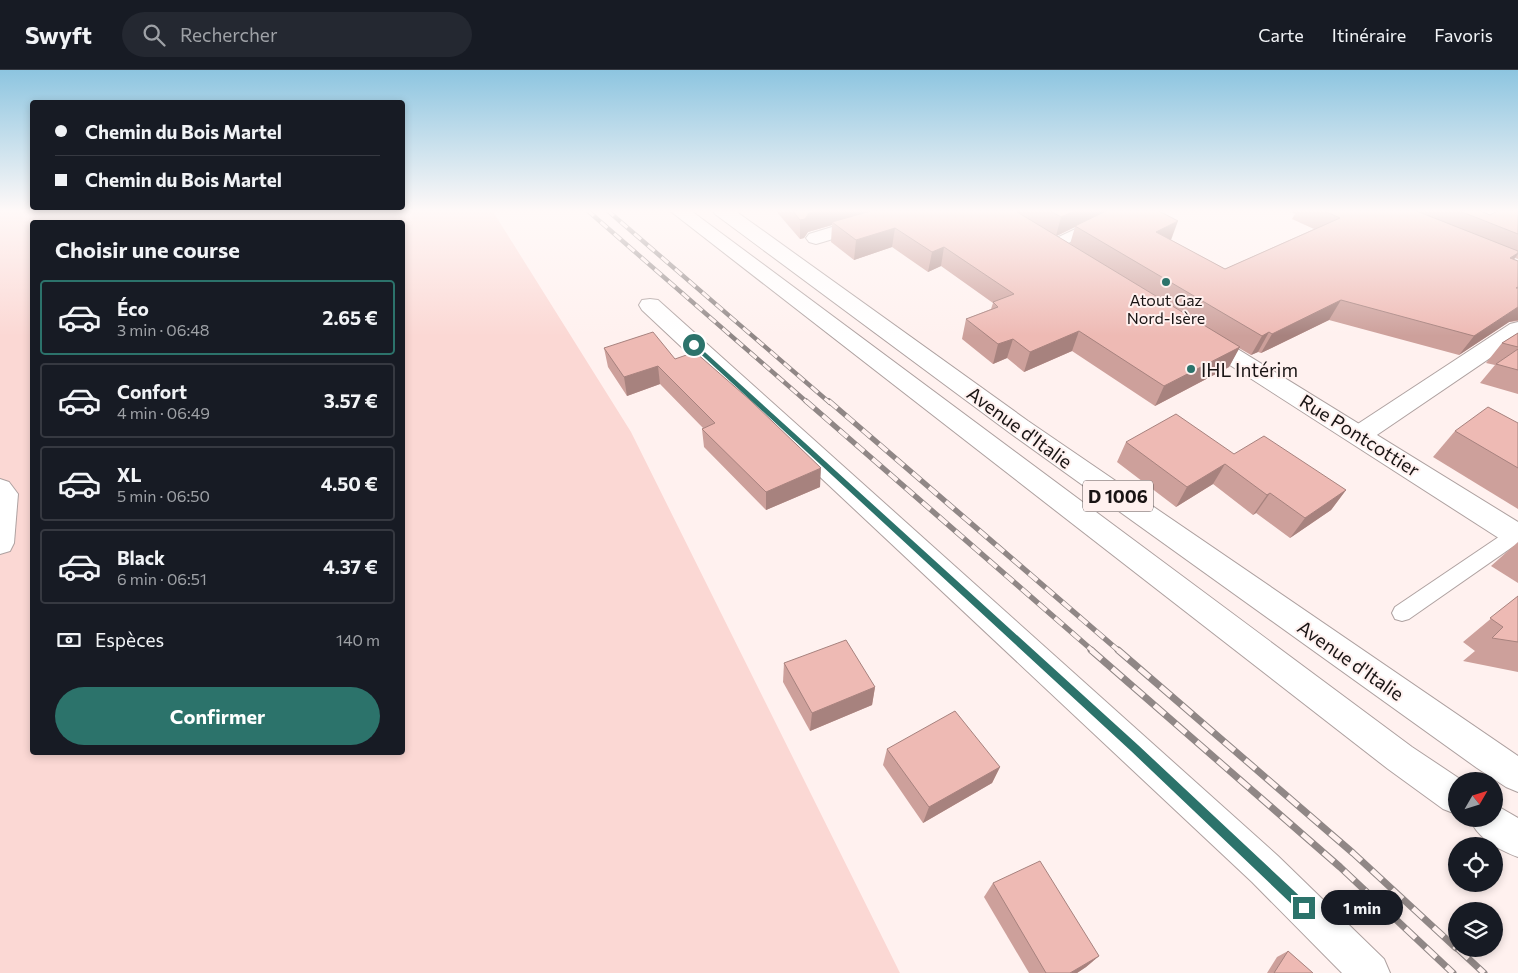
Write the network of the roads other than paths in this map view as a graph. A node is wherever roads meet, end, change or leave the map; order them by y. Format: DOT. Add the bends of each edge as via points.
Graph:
graph roads {
  1 [pos="734,252"];
  2 [pos="780,252"];
  3 [pos="1065,252"];
  4 [pos="1078,260"];
  5 [pos="650,305"];
  6 [pos="1186,327"];
  7 [pos="1518,329"];
  8 [pos="1359,435"];
  9 [pos="0,488"];
  10 [pos="1517,535"];
  11 [pos="0,543"];
  12 [pos="1402,613"];
  13 [pos="1518,775"];
  14 [pos="1448,790"];
  15 [pos="1502,828"];
  16 [pos="1518,839"];
  17 [pos="1370,973"];
  1 -- 14 [label="main road, Avenue d'Italie / D 1006" via="1392,752"];
  2 -- 13 [label="main road, Avenue d'Italie / D 1006" via="1019,427"];
  3 -- 4 [label="main road"];
  5 -- 17 [label="main road" via="1207,815"];
  6 -- 8 [label="main road, Rue Pontcottier"];
  7 -- 8 [label="main road"];
  8 -- 10 [label="main road, Rue Pontcottier"];
  9 -- 11 [label="main road" via="5,494"];
  10 -- 12 [label="lane"];
  15 -- 16 [label="main road"];
}
